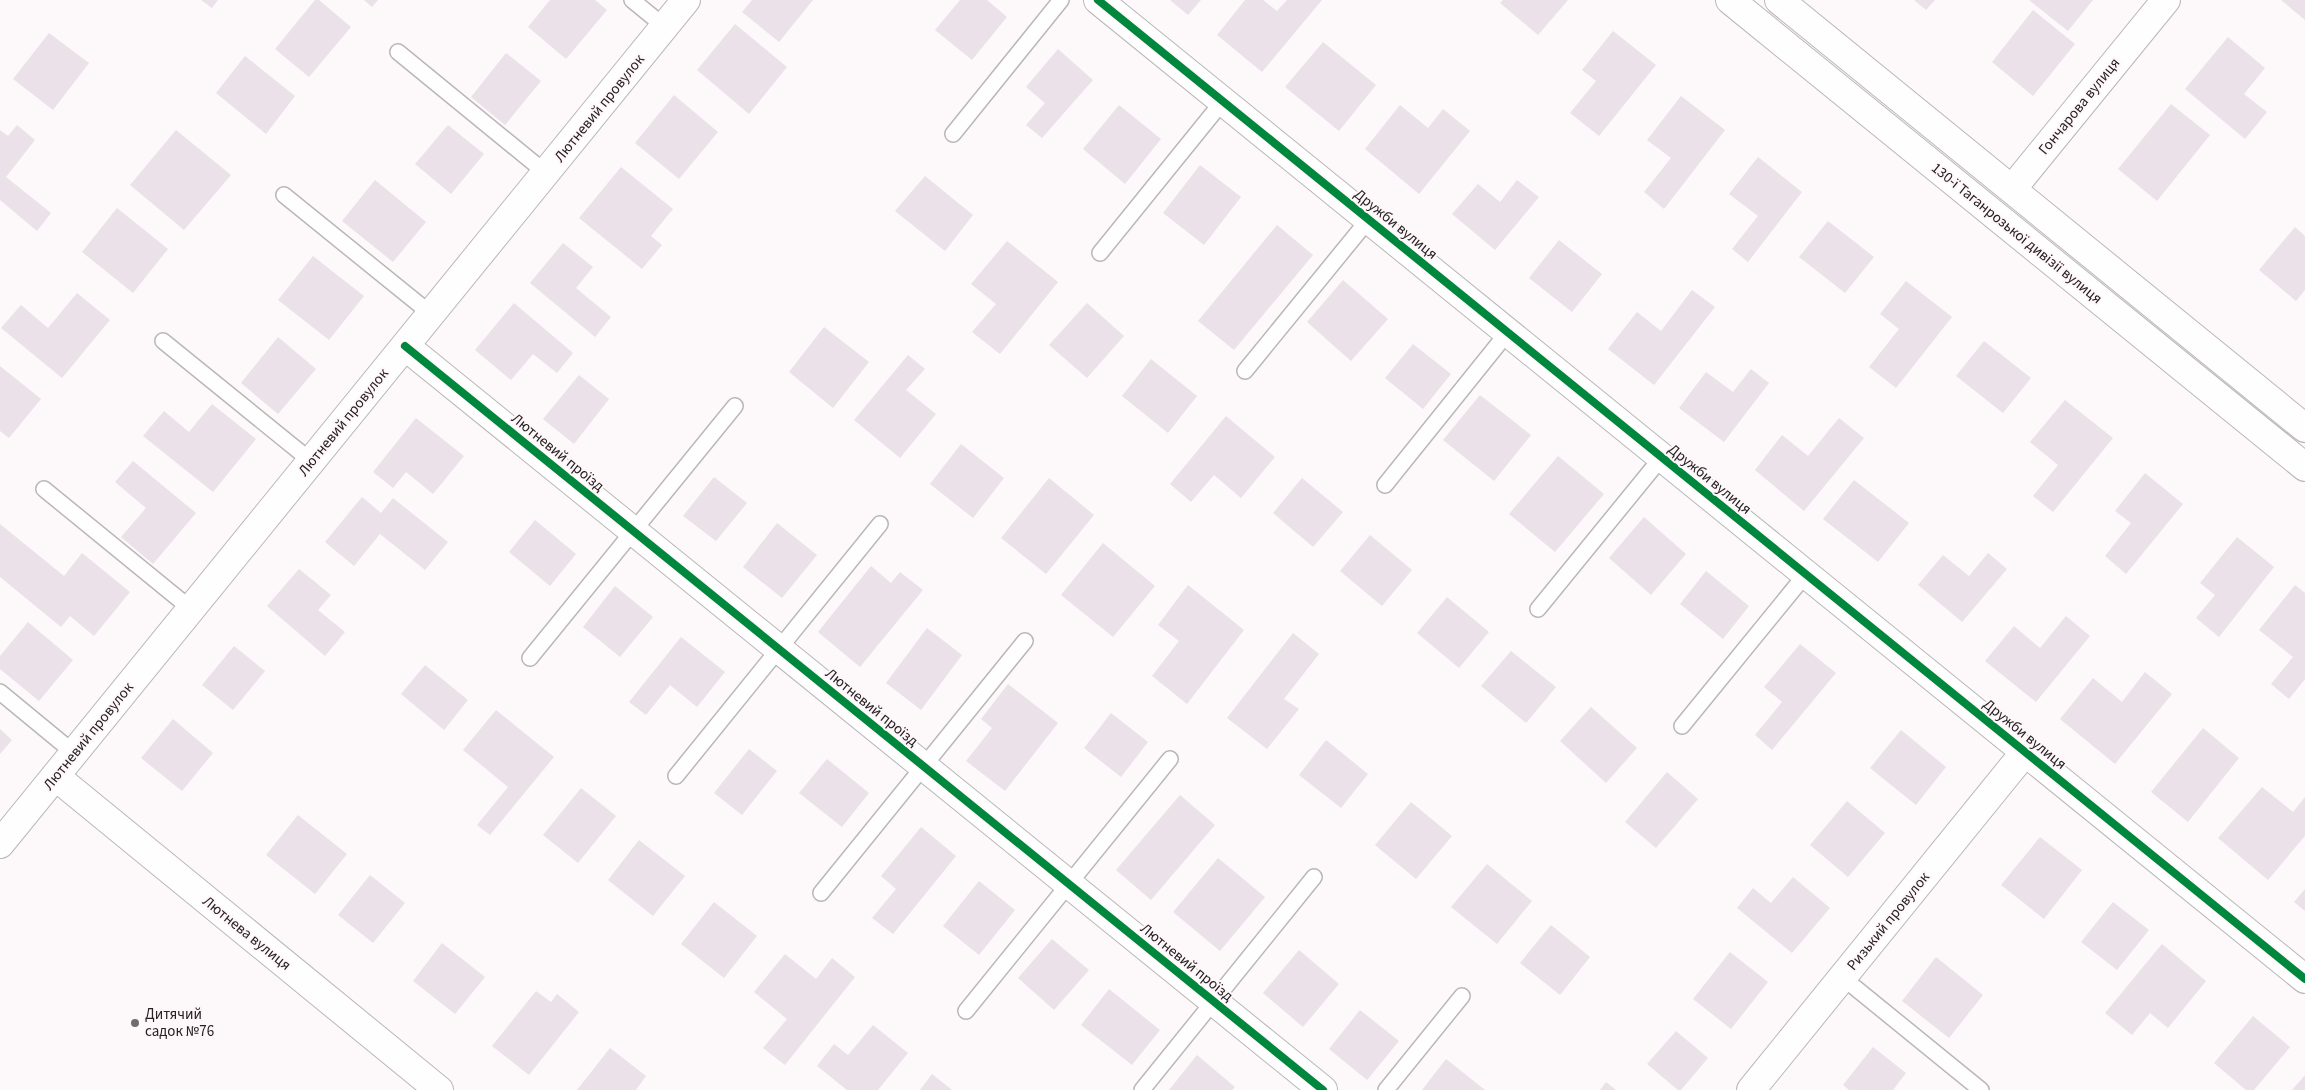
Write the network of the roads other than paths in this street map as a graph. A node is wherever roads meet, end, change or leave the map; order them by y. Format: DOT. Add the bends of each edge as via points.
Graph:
graph roads {
  1 [pos="632,0"];
  2 [pos="686,0"];
  3 [pos="1061,0"];
  4 [pos="1098,0"];
  5 [pos="1730,0"];
  6 [pos="1779,0"];
  7 [pos="2166,0"];
  8 [pos="665,27"];
  9 [pos="398,52"];
  10 [pos="1223,101"];
  11 [pos="953,134"];
  12 [pos="546,172"];
  13 [pos="2012,189"];
  14 [pos="284,195"];
  15 [pos="1992,213"];
  16 [pos="1369,219"];
  17 [pos="1100,254"];
  18 [pos="431,314"];
  19 [pos="1508,332"];
  20 [pos="163,341"];
  21 [pos="405,346"];
  22 [pos="1245,371"];
  23 [pos="735,406"];
  24 [pos="2305,428"];
  25 [pos="1662,457"];
  26 [pos="311,461"];
  27 [pos="2305,467"];
  28 [pos="1385,485"];
  29 [pos="44,489"];
  30 [pos="880,524"];
  31 [pos="633,531"];
  32 [pos="1806,574"];
  33 [pos="191,609"];
  34 [pos="1538,609"];
  35 [pos="1025,641"];
  36 [pos="778,649"];
  37 [pos="530,658"];
  38 [pos="0,692"];
  39 [pos="1682,726"];
  40 [pos="2025,752"];
  41 [pos="74,753"];
  42 [pos="1170,759"];
  43 [pos="923,766"];
  44 [pos="55,776"];
  45 [pos="676,776"];
  46 [pos="0,844"];
  47 [pos="1314,876"];
  48 [pos="1069,884"];
  49 [pos="821,893"];
  50 [pos="1842,977"];
  51 [pos="2305,979"];
  52 [pos="1462,996"];
  53 [pos="1213,1001"];
  54 [pos="966,1011"];
  55 [pos="439,1090"];
  56 [pos="1142,1090"];
  57 [pos="1323,1090"];
  58 [pos="1386,1090"];
  59 [pos="1751,1090"];
  60 [pos="1981,1090"];
  1 -- 8 [label="lane"];
  2 -- 8 [label="street, Лютневий провулок"];
  3 -- 11 [label="lane"];
  4 -- 10 [label="street, Дружби вулиця"];
  5 -- 15 [label="street, 130-ї Таганрозької дивізії вулиця"];
  6 -- 13 [label="street, 130-ї Таганрозької дивізії вулиця"];
  7 -- 13 [label="street, Гончарова вулиця"];
  8 -- 12 [label="street, Лютневий провулок"];
  9 -- 12 [label="lane"];
  10 -- 16 [label="street, Дружби вулиця"];
  10 -- 17 [label="lane"];
  12 -- 18 [label="street, Лютневий провулок"];
  13 -- 15 [label="street, Гончарова вулиця"];
  13 -- 24 [label="street, 130-ї Таганрозької дивізії вулиця"];
  14 -- 18 [label="lane"];
  15 -- 27 [label="street, 130-ї Таганрозької дивізії вулиця"];
  16 -- 19 [label="street, Дружби вулиця"];
  16 -- 22 [label="lane"];
  18 -- 21 [label="street, Лютневий провулок"];
  19 -- 25 [label="street, Дружби вулиця"];
  19 -- 28 [label="lane"];
  20 -- 26 [label="lane"];
  21 -- 26 [label="street, Лютневий провулок"];
  21 -- 31 [label="street, Лютневий проїзд"];
  23 -- 31 [label="lane"];
  25 -- 32 [label="street, Дружби вулиця"];
  25 -- 34 [label="lane"];
  26 -- 33 [label="street, Лютневий провулок"];
  29 -- 33 [label="lane"];
  30 -- 36 [label="lane"];
  31 -- 36 [label="street, Лютневий проїзд"];
  31 -- 37 [label="lane"];
  32 -- 39 [label="lane"];
  32 -- 40 [label="street, Дружби вулиця"];
  33 -- 41 [label="street, Лютневий провулок"];
  35 -- 43 [label="lane"];
  36 -- 43 [label="street, Лютневий проїзд"];
  36 -- 45 [label="lane"];
  38 -- 41 [label="lane"];
  40 -- 50 [label="street, Ризький провулок"];
  40 -- 51 [label="street, Дружби вулиця"];
  41 -- 44 [label="street, Лютневий провулок"];
  42 -- 48 [label="lane"];
  43 -- 48 [label="street, Лютневий проїзд"];
  43 -- 49 [label="lane"];
  44 -- 46 [label="street, Лютневий провулок"];
  44 -- 55 [label="street, Лютнева вулиця"];
  47 -- 53 [label="lane"];
  48 -- 53 [label="street, Лютневий проїзд"];
  48 -- 54 [label="lane"];
  50 -- 59 [label="street, Ризький провулок"];
  50 -- 60 [label="lane"];
  52 -- 58 [label="lane"];
  53 -- 56 [label="lane"];
  53 -- 57 [label="street, Лютневий проїзд"];
}
